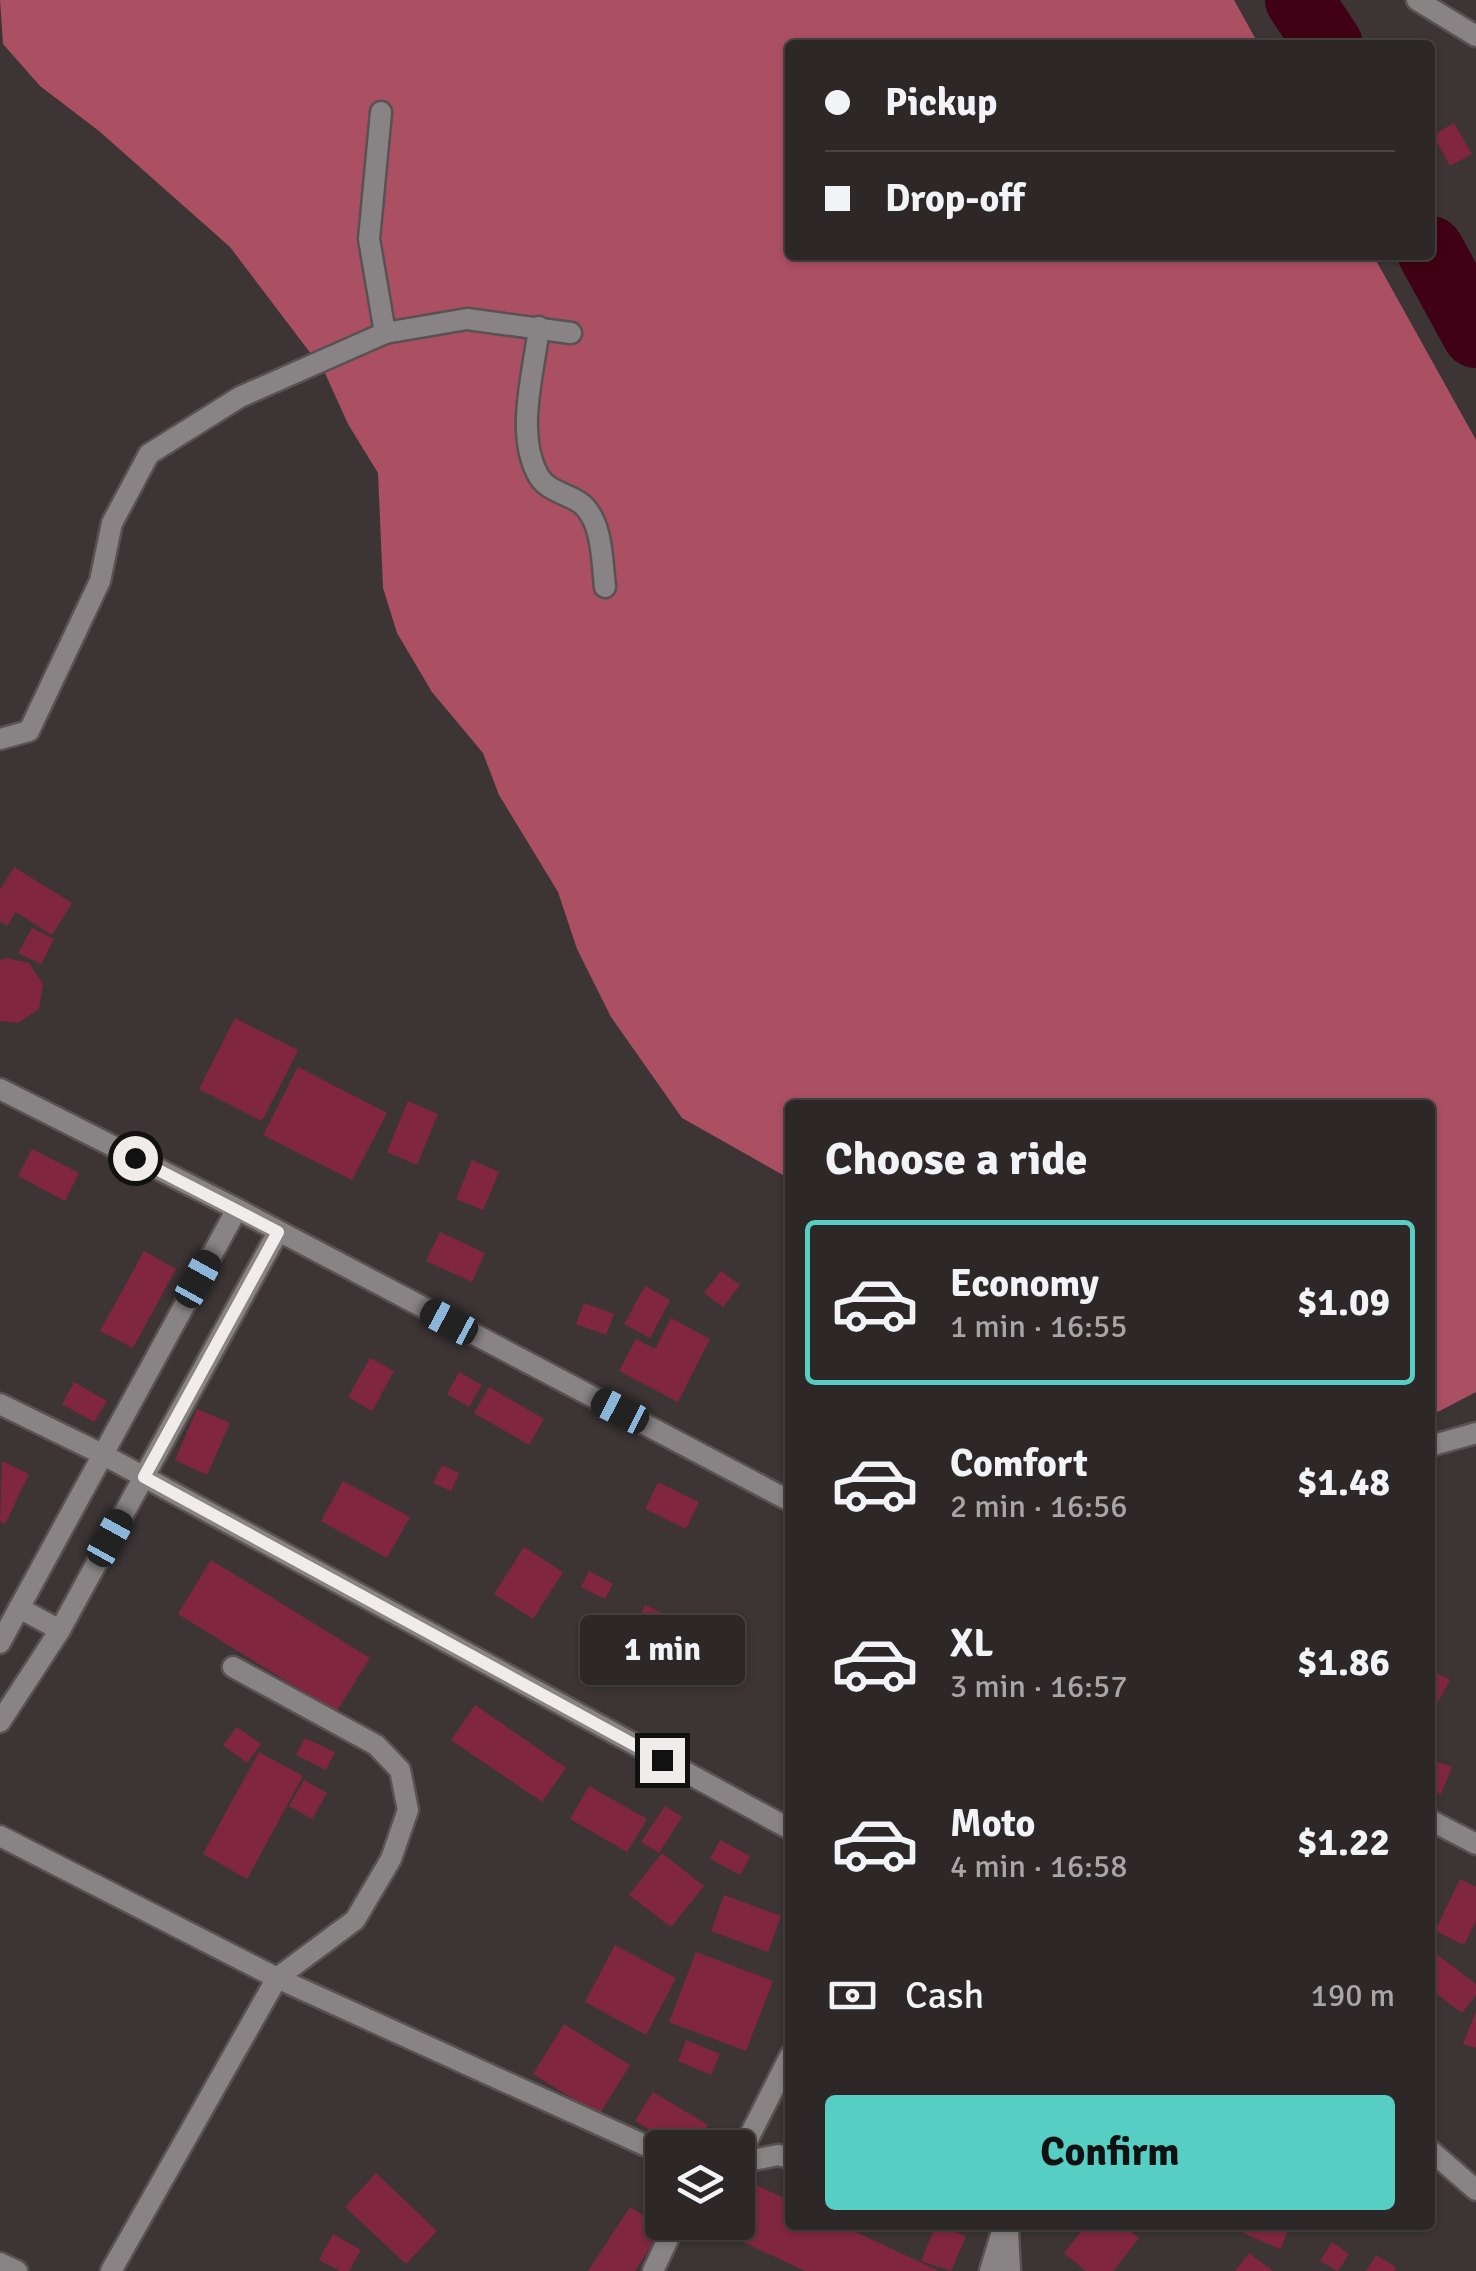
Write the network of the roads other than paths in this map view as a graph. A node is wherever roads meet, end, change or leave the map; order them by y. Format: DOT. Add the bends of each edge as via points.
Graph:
graph roads {
  1 [pos="1417,0"];
  2 [pos="1476,36"];
  3 [pos="380,112"];
  4 [pos="539,327"];
  5 [pos="386,333"];
  6 [pos="571,333"];
  7 [pos="605,587"];
  8 [pos="0,739"];
  9 [pos="0,1089"];
  10 [pos="236,1209"];
  11 [pos="278,1232"];
  12 [pos="0,1404"];
  13 [pos="1476,1433"];
  14 [pos="1435,1445"];
  15 [pos="102,1454"];
  16 [pos="144,1477"];
  17 [pos="785,1498"];
  18 [pos="19,1608"];
  19 [pos="60,1630"];
  20 [pos="0,1643"];
  21 [pos="233,1667"];
  22 [pos="0,1722"];
  23 [pos="1435,1823"];
  24 [pos="785,1826"];
  25 [pos="0,1836"];
  26 [pos="1476,1844"];
  27 [pos="277,1978"];
  28 [pos="785,2066"];
  29 [pos="753,2130"];
  30 [pos="645,2145"];
  31 [pos="1435,2154"];
  32 [pos="785,2157"];
  33 [pos="755,2160"];
  34 [pos="1476,2190"];
  35 [pos="1004,2230"];
  36 [pos="1006,2230"];
  37 [pos="668,2240"];
  38 [pos="0,2263"];
  39 [pos="17,2271"];
  40 [pos="111,2271"];
  41 [pos="653,2271"];
  42 [pos="990,2271"];
  43 [pos="1010,2271"];
  1 -- 2 [label="street"];
  3 -- 5 [label="street" via="369,239"];
  4 -- 5 [label="street" via="467,319"];
  4 -- 6 [label="street"];
  4 -- 7 [label="street" via="526,430 538,476 582,504 597,528"];
  5 -- 8 [label="street" via="240,397 149,454 112,524 100,581 28,732"];
  9 -- 10 [label="street"];
  10 -- 11 [label="street"];
  10 -- 15 [label="street"];
  11 -- 16 [label="street"];
  11 -- 17 [label="street"];
  12 -- 15 [label="street"];
  13 -- 14 [label="street"];
  15 -- 16 [label="street"];
  15 -- 18 [label="street"];
  16 -- 19 [label="street"];
  16 -- 24 [label="street"];
  18 -- 19 [label="street"];
  18 -- 20 [label="street"];
  19 -- 22 [label="street"];
  21 -- 27 [label="street" via="376,1746 400,1770 408,1810 391,1859 355,1920"];
  23 -- 26 [label="street"];
  25 -- 27 [label="street"];
  27 -- 30 [label="street"];
  27 -- 40 [label="street"];
  28 -- 29 [label="street"];
  31 -- 34 [label="street"];
  32 -- 33 [label="street"];
  35 -- 42 [label="street"];
  36 -- 43 [label="street"];
  37 -- 41 [label="street"];
  38 -- 39 [label="street"];
}
